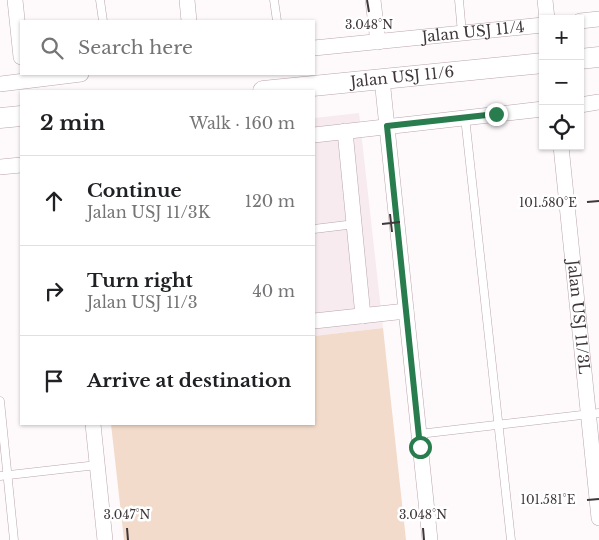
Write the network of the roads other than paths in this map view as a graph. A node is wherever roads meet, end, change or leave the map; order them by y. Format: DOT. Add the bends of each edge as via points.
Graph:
graph roads {
  1 [pos="15,0"];
  2 [pos="100,0"];
  3 [pos="187,0"];
  4 [pos="274,0"];
  5 [pos="373,0"];
  6 [pos="459,0"];
  7 [pos="545,0"];
  8 [pos="546,15"];
  9 [pos="599,19"];
  10 [pos="103,20"];
  11 [pos="189,20"];
  12 [pos="277,20"];
  13 [pos="584,21"];
  14 [pos="539,25"];
  15 [pos="462,33"];
  16 [pos="378,42"];
  17 [pos="20,48"];
  18 [pos="315,48"];
  19 [pos="599,57"];
  20 [pos="584,59"];
  21 [pos="539,62"];
  22 [pos="63,75"];
  23 [pos="24,77"];
  24 [pos="382,79"];
  25 [pos="0,84"];
  26 [pos="273,90"];
  27 [pos="599,102"];
  28 [pos="584,104"];
  29 [pos="539,109"];
  30 [pos="20,116"];
  31 [pos="0,118"];
  32 [pos="464,118"];
  33 [pos="387,126"];
  34 [pos="346,131"];
  35 [pos="315,135"];
  36 [pos="561,150"];
  37 [pos="20,165"];
  38 [pos="0,167"];
  39 [pos="355,224"];
  40 [pos="315,228"];
  41 [pos="406,311"];
  42 [pos="363,316"];
  43 [pos="315,321"];
  44 [pos="0,401"];
  45 [pos="594,414"];
  46 [pos="93,425"];
  47 [pos="499,425"];
  48 [pos="419,434"];
  49 [pos="98,465"];
  50 [pos="4,475"];
  51 [pos="599,518"];
  52 [pos="14,540"];
  53 [pos="104,540"];
  54 [pos="430,540"];
  55 [pos="511,540"];
  1 -- 17 [label="street"];
  2 -- 10 [label="lane"];
  3 -- 11 [label="street"];
  4 -- 12 [label="lane"];
  5 -- 16 [label="street"];
  6 -- 15 [label="lane"];
  7 -- 8 [label="street"];
  9 -- 13 [label="street"];
  14 -- 15 [label="street, Jalan USJ 11/4"];
  15 -- 16 [label="street, Jalan USJ 11/4"];
  16 -- 18 [label="street, Jalan USJ 11/4"];
  19 -- 20 [label="street"];
  21 -- 24 [label="street, Jalan USJ 11/6"];
  22 -- 23 [label="street"];
  23 -- 25 [label="street"];
  24 -- 26 [label="street, Jalan USJ 11/6"];
  24 -- 33 [label="street"];
  27 -- 28 [label="street"];
  29 -- 32 [label="street"];
  30 -- 31 [label="street"];
  32 -- 33 [label="street"];
  32 -- 47 [label="lane"];
  33 -- 34 [label="street"];
  33 -- 41 [label="street"];
  34 -- 35 [label="street"];
  34 -- 39 [label="street"];
  36 -- 45 [label="street, Jalan USJ 11/3L"];
  37 -- 38 [label="street"];
  39 -- 40 [label="lane"];
  39 -- 42 [label="street"];
  41 -- 42 [label="street"];
  41 -- 48 [label="street"];
  42 -- 43 [label="street"];
  44 -- 50 [label="lane"];
  45 -- 47 [label="lane"];
  45 -- 51 [label="street, Jalan USJ 11/3L"];
  46 -- 49 [label="street"];
  47 -- 48 [label="lane"];
  47 -- 55 [label="lane"];
  48 -- 54 [label="street"];
  49 -- 50 [label="lane"];
  49 -- 53 [label="street"];
  50 -- 52 [label="lane"];
}
